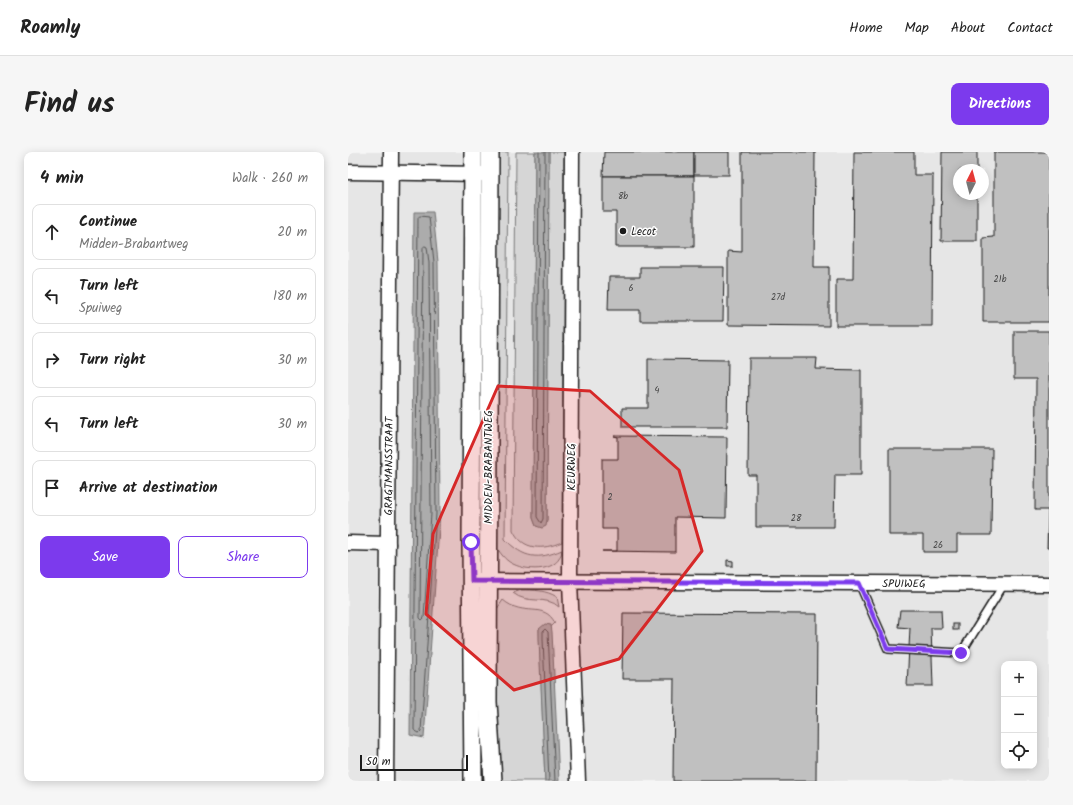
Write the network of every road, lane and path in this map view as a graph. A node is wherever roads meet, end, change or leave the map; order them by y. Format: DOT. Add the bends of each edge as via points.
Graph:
graph roads {
  1 [pos="391,152"];
  2 [pos="473,152"];
  3 [pos="490,152"];
  4 [pos="572,152"];
  5 [pos="348,172"];
  6 [pos="392,172"];
  7 [pos="472,173"];
  8 [pos="490,174"];
  9 [pos="348,543"];
  10 [pos="388,544"];
  11 [pos="480,581"];
  12 [pos="570,582"];
  13 [pos="859,583"];
  14 [pos="1004,584"];
  15 [pos="1049,584"];
  16 [pos="386,781"];
  17 [pos="473,781"];
  18 [pos="494,781"];
  19 [pos="578,781"];
  1 -- 6 [label="street, GRAGTMANSSTRAAT"];
  2 -- 7 [label="street, MIDDEN-BRABANTWEG"];
  3 -- 8 [label="street, MIDDEN-BRABANTWEG"];
  4 -- 12 [label="street, KEURWEG"];
  5 -- 6 [label="street"];
  6 -- 7 [label="street"];
  6 -- 10 [label="street, GRAGTMANSSTRAAT"];
  7 -- 8 [label="street"];
  7 -- 11 [label="street, MIDDEN-BRABANTWEG"];
  8 -- 11 [label="street, MIDDEN-BRABANTWEG"];
  9 -- 10 [label="street"];
  10 -- 16 [label="street, GRAGTMANSSTRAAT"];
  11 -- 12 [label="street, SPUIWEG"];
  11 -- 17 [label="street, MIDDEN-BRABANTWEG"];
  11 -- 18 [label="street, MIDDEN-BRABANTWEG"];
  12 -- 13 [label="street, SPUIWEG"];
  12 -- 19 [label="street, KEURWEG"];
  13 -- 14 [label="street, SPUIWEG"];
  13 -- 14 [label="lane" via="888,649 961,653"];
  14 -- 15 [label="street, SPUIWEG"];
}
